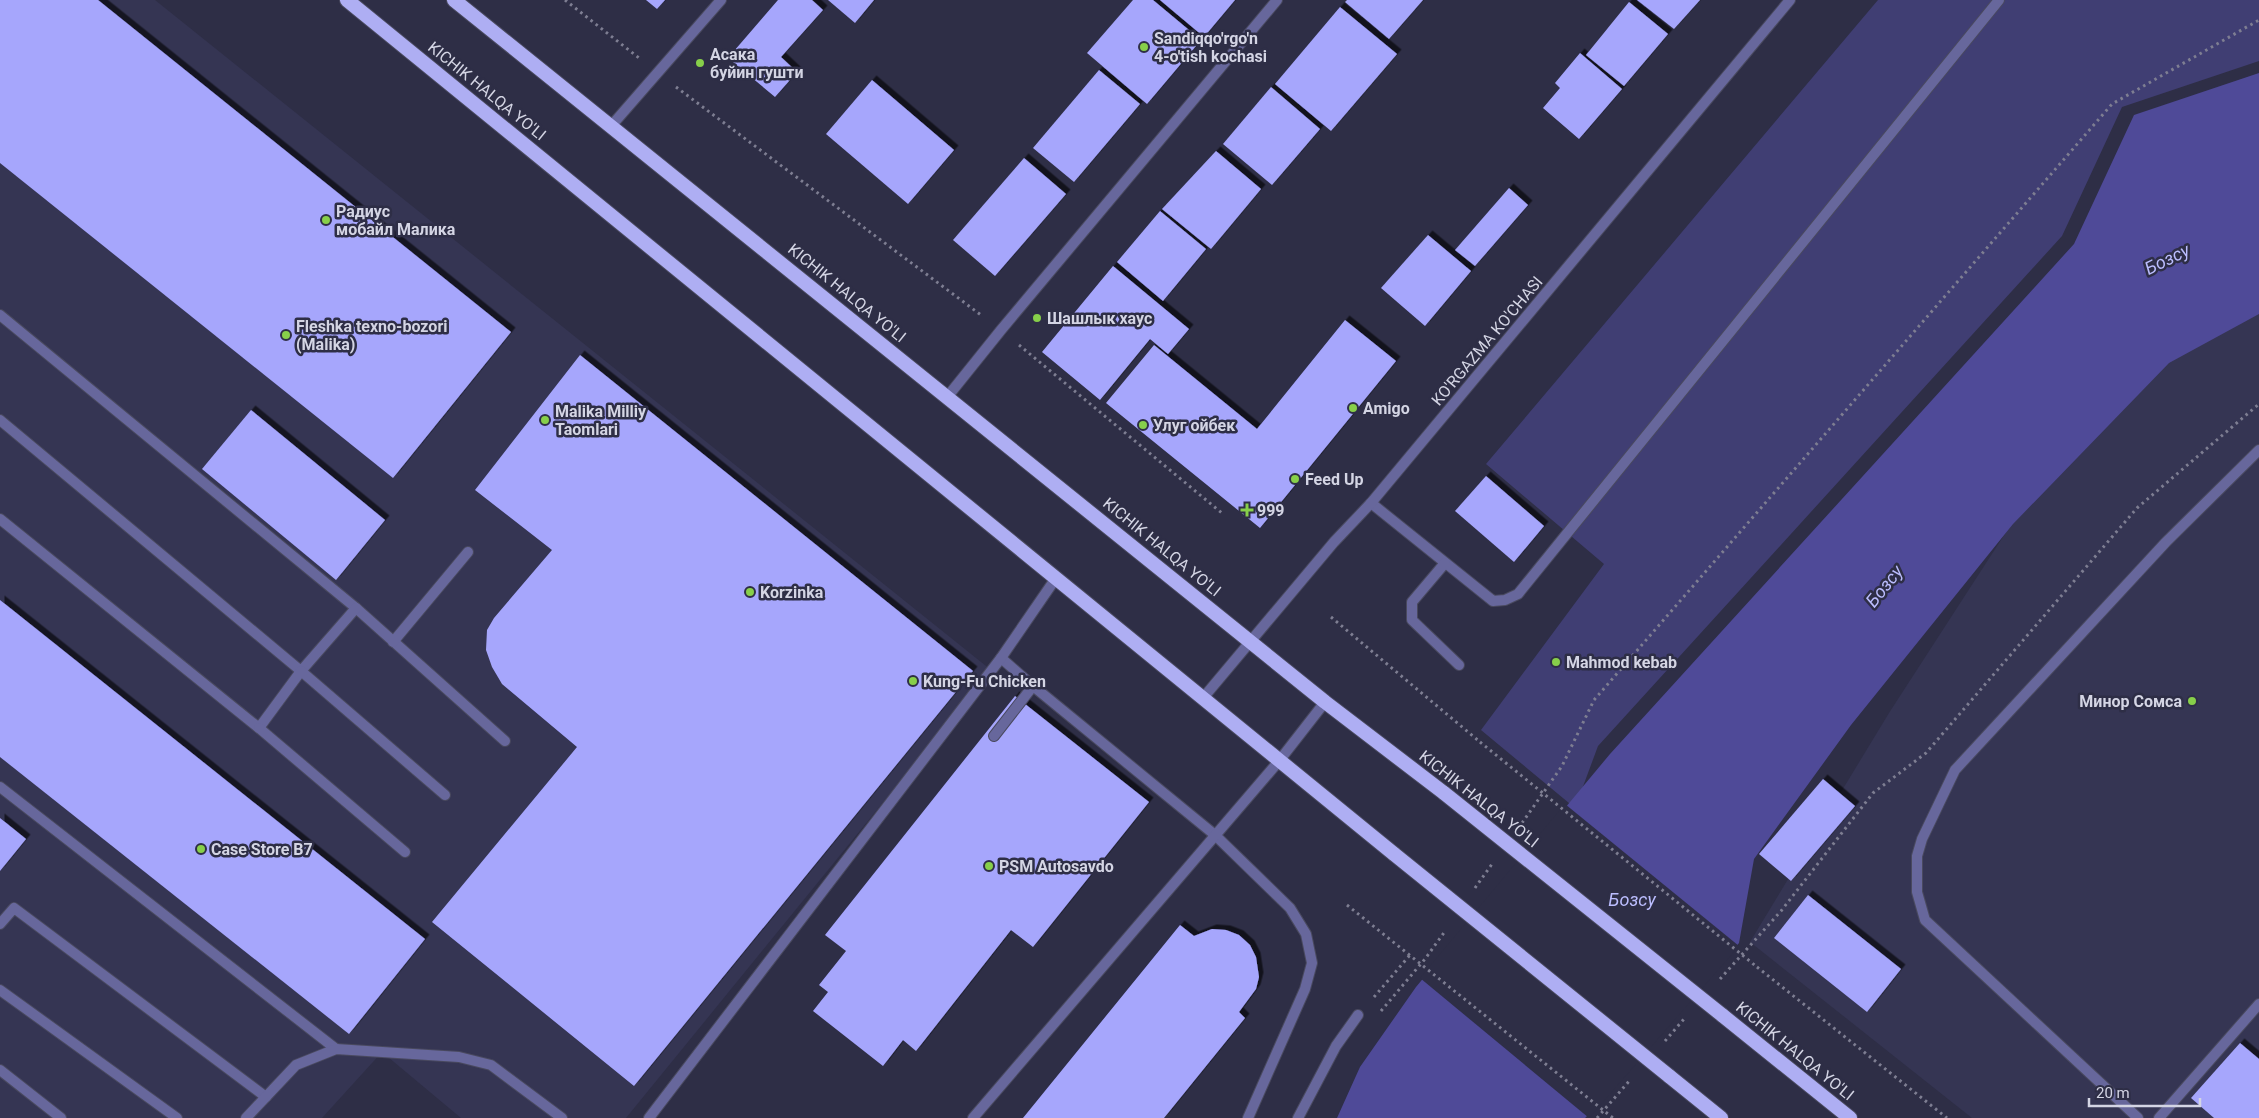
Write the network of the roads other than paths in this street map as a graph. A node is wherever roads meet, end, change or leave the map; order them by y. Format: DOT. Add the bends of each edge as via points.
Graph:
graph roads {
  1 [pos="348,0"];
  2 [pos="454,0"];
  3 [pos="720,0"];
  4 [pos="1277,0"];
  5 [pos="1790,0"];
  6 [pos="1998,0"];
  7 [pos="612,126"];
  8 [pos="0,315"];
  9 [pos="948,396"];
  10 [pos="0,420"];
  11 [pos="2259,450"];
  12 [pos="1371,503"];
  13 [pos="0,519"];
  14 [pos="468,552"];
  15 [pos="1445,564"];
  16 [pos="1056,578"];
  17 [pos="356,608"];
  18 [pos="1252,641"];
  19 [pos="393,642"];
  20 [pos="1001,658"];
  21 [pos="1459,665"];
  22 [pos="301,671"];
  23 [pos="1033,686"];
  24 [pos="1203,698"];
  25 [pos="1325,702"];
  26 [pos="258,728"];
  27 [pos="994,736"];
  28 [pos="504,741"];
  29 [pos="1279,761"];
  30 [pos="0,787"];
  31 [pos="445,794"];
  32 [pos="1215,835"];
  33 [pos="405,852"];
  34 [pos="0,924"];
  35 [pos="0,990"];
  36 [pos="2259,1004"];
  37 [pos="1358,1016"];
  38 [pos="336,1049"];
  39 [pos="0,1070"];
  40 [pos="266,1097"];
  41 [pos="62,1118"];
  42 [pos="177,1118"];
  43 [pos="246,1118"];
  44 [pos="562,1118"];
  45 [pos="649,1118"];
  46 [pos="973,1118"];
  47 [pos="1248,1118"];
  48 [pos="1298,1118"];
  49 [pos="1721,1118"];
  50 [pos="1850,1118"];
  51 [pos="2138,1118"];
  52 [pos="2159,1118"];
  1 -- 16 [label="highway, KICHIK HALQA YO'LI"];
  2 -- 7 [label="highway, KICHIK HALQA YO'LI"];
  3 -- 7 [label="street"];
  4 -- 9 [label="street"];
  5 -- 12 [label="street, KO'RGAZMA KO'CHASI"];
  6 -- 15 [label="street" via="1518,594 1493,601"];
  7 -- 9 [label="highway, KICHIK HALQA YO'LI"];
  8 -- 17 [label="street"];
  9 -- 18 [label="highway, KICHIK HALQA YO'LI"];
  10 -- 22 [label="street"];
  11 -- 51 [label="street" via="2166,542 1955,770 1917,856 1917,892 1925,920"];
  12 -- 15 [label="street"];
  12 -- 18 [label="street, KO'RGAZMA KO'CHASI" via="1334,542"];
  13 -- 26 [label="street"];
  14 -- 19 [label="street"];
  15 -- 21 [label="street" via="1412,602 1412,620"];
  16 -- 20 [label="street"];
  16 -- 24 [label="highway, KICHIK HALQA YO'LI"];
  17 -- 19 [label="street"];
  17 -- 22 [label="street"];
  18 -- 24 [label="street, KO'RGAZMA KO'CHASI"];
  18 -- 25 [label="highway, KICHIK HALQA YO'LI"];
  19 -- 28 [label="street"];
  20 -- 23 [label="street"];
  20 -- 45 [label="street"];
  22 -- 26 [label="street"];
  22 -- 31 [label="street"];
  23 -- 27 [label="street"];
  23 -- 32 [label="street"];
  24 -- 29 [label="highway, KICHIK HALQA YO'LI"];
  25 -- 29 [label="street"];
  25 -- 50 [label="highway, KICHIK HALQA YO'LI, bridge" via="1444,793"];
  26 -- 33 [label="street"];
  29 -- 32 [label="street"];
  29 -- 49 [label="highway, KICHIK HALQA YO'LI, bridge"];
  30 -- 38 [label="street"];
  32 -- 46 [label="street"];
  32 -- 47 [label="street" via="1290,908 1306,934 1312,963 1295,1015"];
  34 -- 40 [label="street" via="14,908"];
  35 -- 42 [label="street"];
  36 -- 52 [label="street"];
  37 -- 48 [label="street" via="1336,1046"];
  38 -- 40 [label="street" via="296,1065"];
  38 -- 44 [label="street" via="459,1057 491,1065"];
  39 -- 41 [label="street"];
  40 -- 43 [label="street"];
}
